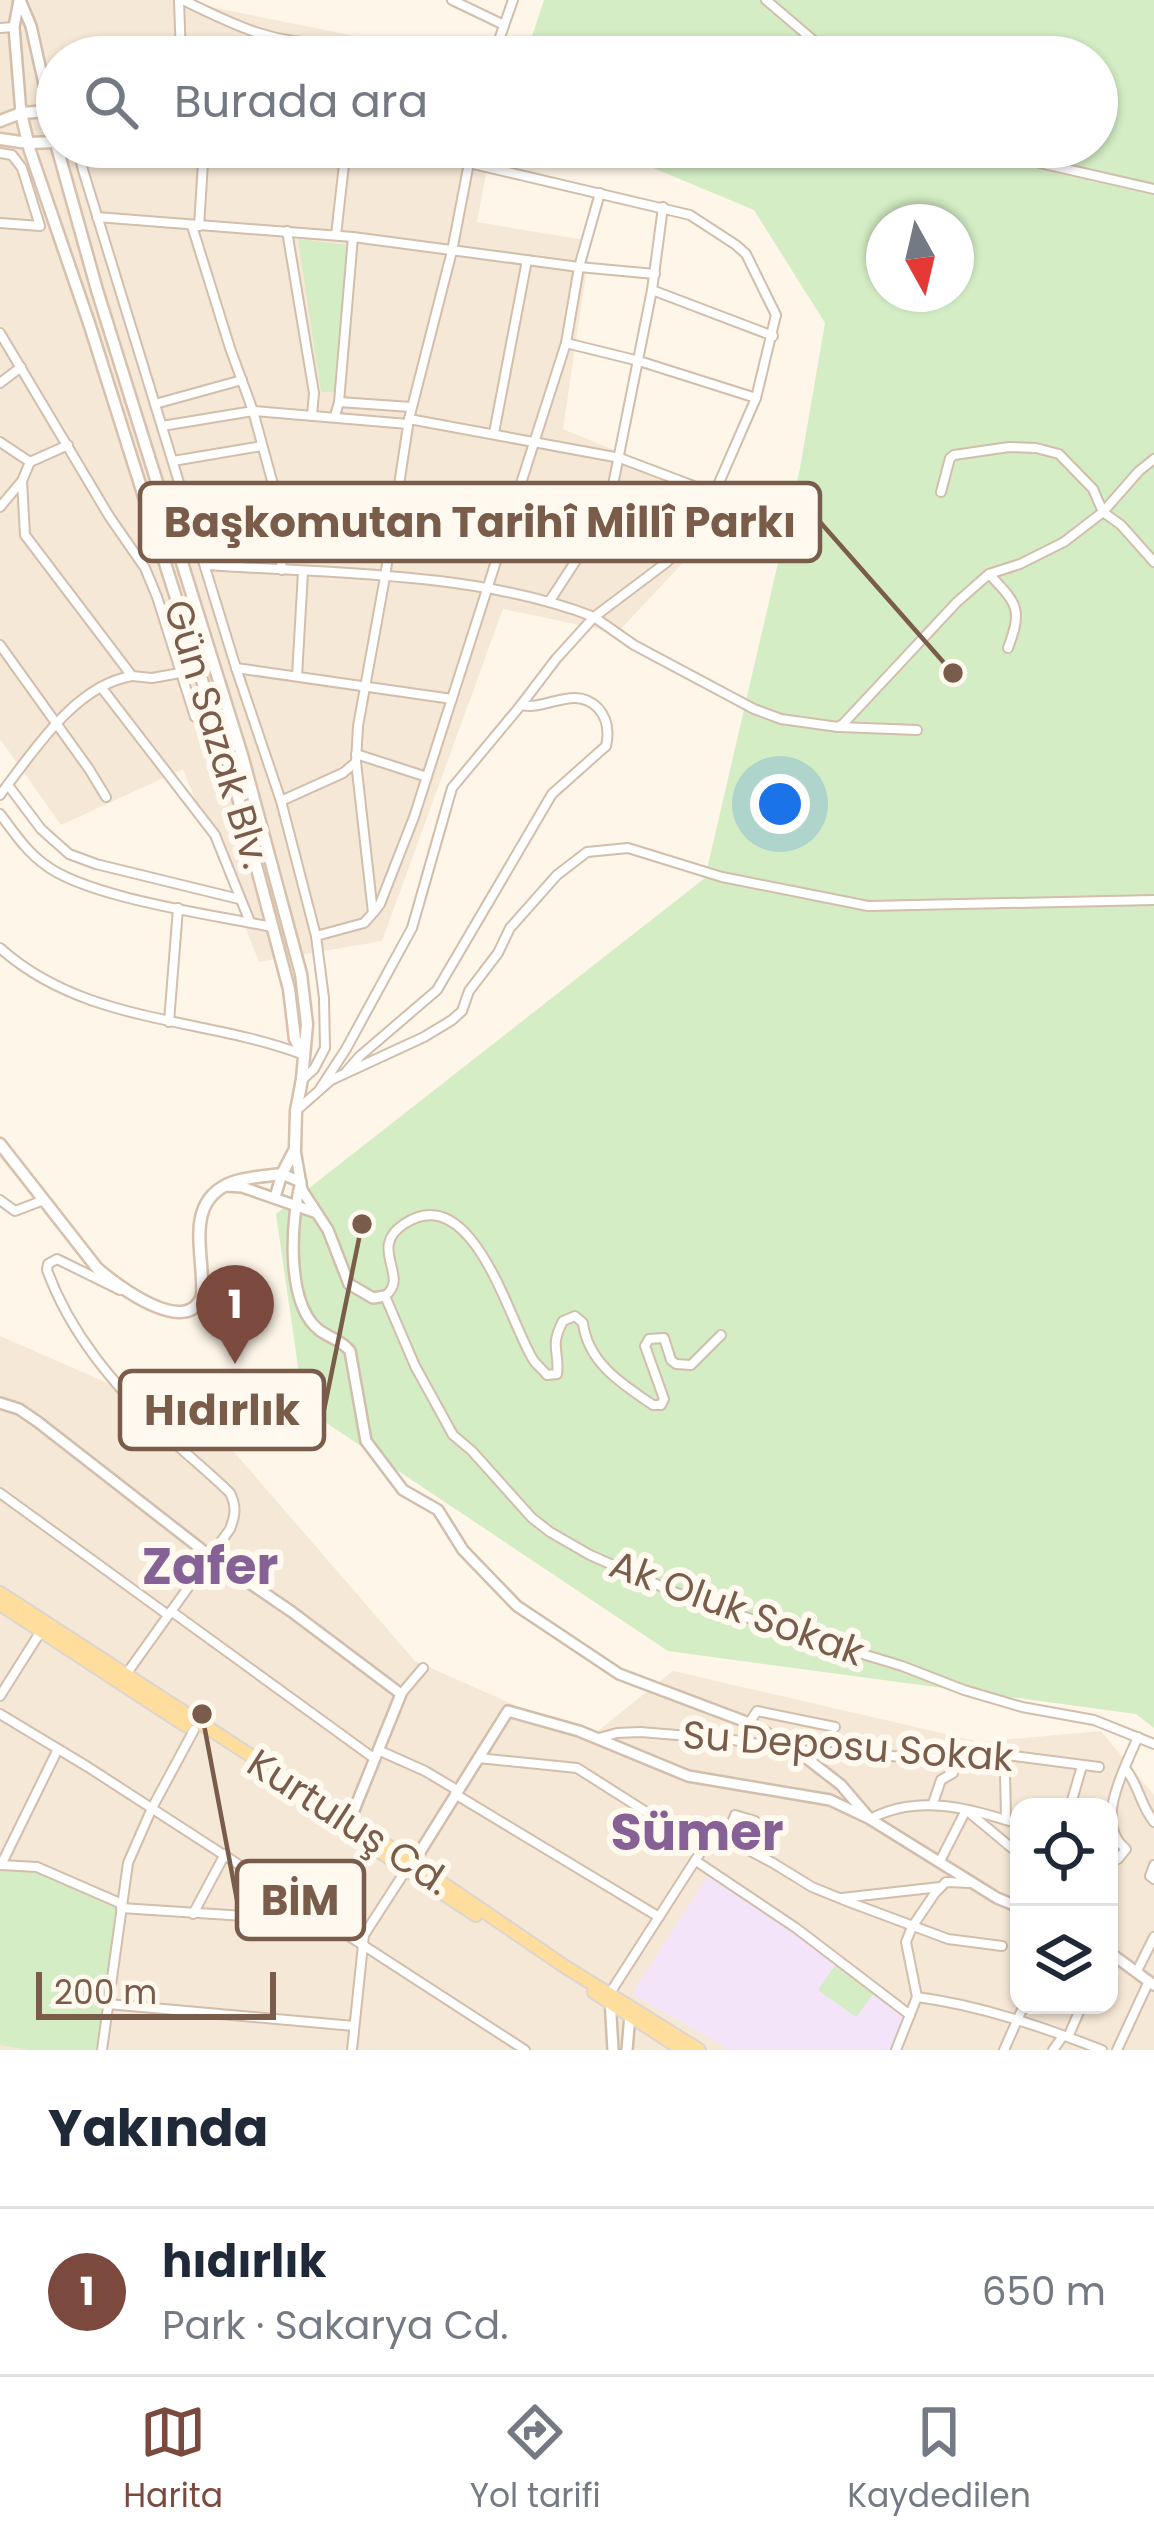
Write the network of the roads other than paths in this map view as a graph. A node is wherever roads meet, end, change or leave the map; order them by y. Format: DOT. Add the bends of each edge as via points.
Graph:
graph roads {
  1 [pos="20,0"];
  2 [pos="181,0"];
  3 [pos="452,0"];
  4 [pos="513,0"];
  5 [pos="766,0"];
  6 [pos="504,25"];
  7 [pos="14,27"];
  8 [pos="0,28"];
  9 [pos="182,36"];
  10 [pos="264,36"];
  11 [pos="500,36"];
  12 [pos="808,36"];
  13 [pos="36,42"];
  14 [pos="21,112"];
  15 [pos="36,112"];
  16 [pos="0,121"];
  17 [pos="0,139"];
  18 [pos="28,143"];
  19 [pos="36,143"];
  20 [pos="0,153"];
  21 [pos="36,167"];
  22 [pos="36,168"];
  23 [pos="64,168"];
  24 [pos="83,168"];
  25 [pos="202,168"];
  26 [pos="344,168"];
  27 [pos="466,168"];
  28 [pos="515,168"];
  29 [pos="1062,168"];
  30 [pos="1154,189"];
  31 [pos="600,193"];
  32 [pos="663,207"];
  33 [pos="97,217"];
  34 [pos="0,223"];
  35 [pos="195,226"];
  36 [pos="287,231"];
  37 [pos="336,235"];
  38 [pos="353,237"];
  39 [pos="452,251"];
  40 [pos="527,260"];
  41 [pos="579,267"];
  42 [pos="655,274"];
  43 [pos="652,290"];
  44 [pos="0,333"];
  45 [pos="773,336"];
  46 [pos="566,343"];
  47 [pos="10,351"];
  48 [pos="0,356"];
  49 [pos="639,361"];
  50 [pos="20,368"];
  51 [pos="242,380"];
  52 [pos="0,383"];
  53 [pos="756,398"];
  54 [pos="339,402"];
  55 [pos="155,404"];
  56 [pos="411,407"];
  57 [pos="253,411"];
  58 [pos="312,415"];
  59 [pos="335,416"];
  60 [pos="408,422"];
  61 [pos="162,426"];
  62 [pos="494,433"];
  63 [pos="535,441"];
  64 [pos="0,442"];
  65 [pos="68,445"];
  66 [pos="262,446"];
  67 [pos="620,458"];
  68 [pos="1154,459"];
  69 [pos="173,461"];
  70 [pos="30,462"];
  71 [pos="22,481"];
  72 [pos="274,488"];
  73 [pos="941,491"];
  74 [pos="716,494"];
  75 [pos="397,495"];
  76 [pos="515,505"];
  77 [pos="0,508"];
  78 [pos="1103,512"];
  79 [pos="1154,562"];
  80 [pos="205,566"];
  81 [pos="282,570"];
  82 [pos="302,572"];
  83 [pos="989,574"];
  84 [pos="385,577"];
  85 [pos="485,589"];
  86 [pos="549,602"];
  87 [pos="594,617"];
  88 [pos="0,646"];
  89 [pos="1008,648"];
  90 [pos="236,668"];
  91 [pos="180,673"];
  92 [pos="132,676"];
  93 [pos="297,676"];
  94 [pos="364,684"];
  95 [pos="101,687"];
  96 [pos="452,699"];
  97 [pos="521,705"];
  98 [pos="215,721"];
  99 [pos="56,723"];
  100 [pos="838,727"];
  101 [pos="916,730"];
  102 [pos="356,758"];
  103 [pos="427,777"];
  104 [pos="8,784"];
  105 [pos="0,795"];
  106 [pos="106,797"];
  107 [pos="281,801"];
  108 [pos="0,814"];
  109 [pos="241,899"];
  110 [pos="1154,900"];
  111 [pos="178,908"];
  112 [pos="373,914"];
  113 [pos="250,922"];
  114 [pos="273,927"];
  115 [pos="316,936"];
  116 [pos="0,948"];
  117 [pos="169,1022"];
  118 [pos="304,1055"];
  119 [pos="346,1072"];
  120 [pos="302,1079"];
  121 [pos="320,1089"];
  122 [pos="296,1111"];
  123 [pos="0,1144"];
  124 [pos="295,1149"];
  125 [pos="282,1174"];
  126 [pos="301,1182"];
  127 [pos="225,1186"];
  128 [pos="275,1197"];
  129 [pos="0,1200"];
  130 [pos="44,1200"];
  131 [pos="295,1204"];
  132 [pos="319,1214"];
  133 [pos="386,1296"];
  134 [pos="138,1298"];
  135 [pos="721,1335"];
  136 [pos="0,1403"];
  137 [pos="0,1493"];
  138 [pos="210,1556"];
  139 [pos="0,1593"];
  140 [pos="0,1604"];
  141 [pos="170,1613"];
  142 [pos="41,1631"];
  143 [pos="423,1668"];
  144 [pos="127,1673"];
  145 [pos="401,1694"];
  146 [pos="0,1696"];
  147 [pos="0,1714"];
  148 [pos="749,1723"];
  149 [pos="835,1727"];
  150 [pos="194,1730"];
  151 [pos="1138,1737"];
  152 [pos="598,1738"];
  153 [pos="1154,1744"];
  154 [pos="58,1749"];
  155 [pos="796,1750"];
  156 [pos="377,1755"];
  157 [pos="957,1757"];
  158 [pos="478,1758"];
  159 [pos="970,1758"];
  160 [pos="1082,1766"];
  161 [pos="1099,1767"];
  162 [pos="1125,1768"];
  163 [pos="456,1792"];
  164 [pos="1073,1798"];
  165 [pos="1116,1798"];
  166 [pos="933,1803"];
  167 [pos="152,1808"];
  168 [pos="966,1810"];
  169 [pos="870,1819"];
  170 [pos="350,1820"];
  171 [pos="1006,1820"];
  172 [pos="755,1821"];
  173 [pos="1010,1821"];
  174 [pos="1154,1822"];
  175 [pos="726,1838"];
  176 [pos="1010,1847"];
  177 [pos="703,1848"];
  178 [pos="225,1854"];
  179 [pos="695,1861"];
  180 [pos="940,1861"];
  181 [pos="0,1865"];
  182 [pos="1154,1865"];
  183 [pos="410,1866"];
  184 [pos="1154,1880"];
  185 [pos="978,1885"];
  186 [pos="942,1886"];
  187 [pos="840,1899"];
  188 [pos="122,1906"];
  189 [pos="1017,1906"];
  190 [pos="193,1914"];
  191 [pos="659,1917"];
  192 [pos="326,1921"];
  193 [pos="913,1927"];
  194 [pos="363,1942"];
  195 [pos="1154,1942"];
  196 [pos="1002,1946"];
  197 [pos="1118,1960"];
  198 [pos="1137,1971"];
  199 [pos="1151,1983"];
  200 [pos="917,1997"];
  201 [pos="610,1998"];
  202 [pos="108,2004"];
  203 [pos="631,2011"];
  204 [pos="1020,2014"];
  205 [pos="1077,2014"];
  206 [pos="910,2015"];
  207 [pos="1016,2021"];
  208 [pos="354,2026"];
  209 [pos="1065,2036"];
  210 [pos="522,2049"];
  211 [pos="102,2050"];
  212 [pos="352,2050"];
  213 [pos="614,2050"];
  214 [pos="627,2050"];
  215 [pos="683,2050"];
  216 [pos="699,2050"];
  217 [pos="896,2050"];
  218 [pos="1004,2050"];
  219 [pos="1053,2050"];
  220 [pos="1102,2050"];
  221 [pos="1117,2050"];
  1 -- 7 [label="street, Gün Sazak Blv."];
  1 -- 13 [label="street, Gün Sazak Blv."];
  2 -- 9 [label="street"];
  2 -- 10 [label="street"];
  3 -- 6 [label="street"];
  4 -- 6 [label="street"];
  5 -- 12 [label="street"];
  6 -- 11 [label="street"];
  7 -- 8 [label="street"];
  7 -- 14 [label="street, Gün Sazak Blv."];
  14 -- 15 [label="main road"];
  14 -- 16 [label="main road"];
  14 -- 18 [label="main road, Gün Sazak Blv."];
  17 -- 18 [label="main road"];
  18 -- 19 [label="main road"];
  18 -- 21 [label="main road, Gün Sazak Blv."];
  20 -- 34 [label="street" via="22,168 40,226"];
  22 -- 98 [label="main road, Gün Sazak Blv."];
  23 -- 118 [label="main road, Gün Sazak Blv." via="287,920 308,1024"];
  24 -- 33 [label="street"];
  25 -- 35 [label="street"];
  26 -- 37 [label="street"];
  27 -- 39 [label="street"];
  28 -- 31 [label="street"];
  29 -- 30 [label="street"];
  31 -- 32 [label="street"];
  31 -- 41 [label="street"];
  32 -- 42 [label="street"];
  32 -- 45 [label="street" via="690,215 746,254 774,308"];
  33 -- 35 [label="street"];
  33 -- 55 [label="street"];
  35 -- 36 [label="street"];
  35 -- 51 [label="street"];
  36 -- 37 [label="street"];
  36 -- 58 [label="street"];
  37 -- 38 [label="street"];
  38 -- 39 [label="street"];
  38 -- 54 [label="street"];
  39 -- 40 [label="street"];
  39 -- 56 [label="street"];
  40 -- 41 [label="street"];
  40 -- 62 [label="street"];
  41 -- 42 [label="street"];
  41 -- 46 [label="street"];
  42 -- 43 [label="street"];
  43 -- 45 [label="street"];
  43 -- 49 [label="street"];
  44 -- 47 [label="street"];
  45 -- 53 [label="street"];
  46 -- 49 [label="street"];
  46 -- 63 [label="street"];
  47 -- 48 [label="street"];
  47 -- 50 [label="street"];
  49 -- 53 [label="street"];
  49 -- 67 [label="street"];
  50 -- 52 [label="street"];
  50 -- 65 [label="street"];
  51 -- 55 [label="street"];
  51 -- 57 [label="street"];
  53 -- 74 [label="street"];
  54 -- 56 [label="street"];
  54 -- 59 [label="street"];
  55 -- 61 [label="street"];
  56 -- 60 [label="street"];
  57 -- 58 [label="street"];
  57 -- 61 [label="street"];
  57 -- 66 [label="street"];
  58 -- 59 [label="street"];
  59 -- 60 [label="street"];
  60 -- 62 [label="street"];
  60 -- 75 [label="street"];
  61 -- 69 [label="street"];
  62 -- 63 [label="street"];
  63 -- 67 [label="street"];
  63 -- 76 [label="street"];
  64 -- 70 [label="street"];
  65 -- 70 [label="street"];
  65 -- 91 [label="street" via="146,568"];
  66 -- 69 [label="street"];
  66 -- 72 [label="street"];
  67 -- 74 [label="street"];
  67 -- 86 [label="street" via="603,519"];
  68 -- 78 [label="street"];
  69 -- 80 [label="street"];
  70 -- 71 [label="street"];
  71 -- 77 [label="street"];
  71 -- 92 [label="street" via="25,535"];
  72 -- 75 [label="street"];
  72 -- 81 [label="street"];
  73 -- 78 [label="street" via="954,455 1036,448 1059,454"];
  74 -- 87 [label="street" via="667,562"];
  75 -- 76 [label="street"];
  75 -- 84 [label="street"];
  76 -- 85 [label="street"];
  78 -- 79 [label="street"];
  78 -- 83 [label="street" via="1064,542"];
  80 -- 81 [label="street"];
  80 -- 90 [label="street"];
  81 -- 82 [label="street"];
  82 -- 84 [label="street"];
  82 -- 93 [label="street"];
  83 -- 89 [label="street" via="1018,613"];
  83 -- 100 [label="street"];
  84 -- 85 [label="street"];
  84 -- 94 [label="street"];
  85 -- 86 [label="street"];
  85 -- 96 [label="street"];
  86 -- 87 [label="street"];
  87 -- 97 [label="street"];
  87 -- 100 [label="street" via="754,709"];
  88 -- 99 [label="street"];
  90 -- 93 [label="street"];
  90 -- 107 [label="street"];
  91 -- 92 [label="street"];
  91 -- 98 [label="street" via="195,717"];
  92 -- 95 [label="street"];
  93 -- 94 [label="street"];
  94 -- 96 [label="street"];
  94 -- 102 [label="street"];
  95 -- 99 [label="street"];
  95 -- 109 [label="street" via="215,835"];
  96 -- 103 [label="street"];
  97 -- 119 [label="street" via="584,699 604,717 606,746 552,794 437,990"];
  97 -- 121 [label="street" via="452,788 412,928"];
  98 -- 114 [label="main road, Gün Sazak Blv."];
  99 -- 104 [label="street"];
  99 -- 106 [label="street"];
  100 -- 101 [label="street"];
  102 -- 103 [label="street"];
  102 -- 107 [label="street" via="343,773"];
  102 -- 112 [label="street"];
  103 -- 112 [label="street"];
  104 -- 105 [label="street"];
  104 -- 109 [label="street" via="69,854"];
  107 -- 115 [label="street"];
  108 -- 111 [label="street" via="31,853 66,878"];
  109 -- 113 [label="street"];
  110 -- 119 [label="street" via="868,906 722,877 628,848 587,852 510,928 462,1011"];
  111 -- 113 [label="street"];
  111 -- 117 [label="street"];
  112 -- 115 [label="street"];
  113 -- 114 [label="street"];
  114 -- 118 [label="main road, Gün Sazak Blv."];
  115 -- 120 [label="street" via="325,1048"];
  116 -- 117 [label="street" via="68,993"];
  117 -- 118 [label="street"];
  118 -- 120 [label="main road, Gün Sazak Blv."];
  119 -- 121 [label="street"];
  120 -- 122 [label="main road, Gün Sazak Blv."];
  121 -- 122 [label="street"];
  122 -- 124 [label="main road, Gün Sazak Blv."];
  123 -- 130 [label="main road"];
  124 -- 125 [label="main road"];
  124 -- 126 [label="street"];
  125 -- 126 [label="street"];
  125 -- 127 [label="main road"];
  125 -- 128 [label="street"];
  126 -- 131 [label="street"];
  126 -- 132 [label="street"];
  127 -- 128 [label="street"];
  127 -- 134 [label="main road" via="202,1210 198,1306 177,1312"];
  128 -- 131 [label="street"];
  129 -- 130 [label="street" via="15,1211"];
  130 -- 134 [label="main road" via="97,1268"];
  131 -- 132 [label="street"];
  131 -- 148 [label="street" via="296,1291 317,1329 350,1351 366,1441 403,1490 438,1510 463,1550 517,1606 619,1674"];
  132 -- 133 [label="street" via="349,1284"];
  133 -- 135 [label="street" via="395,1284 392,1236 435,1217 476,1245 547,1375 557,1374 556,1333 575,1316 599,1363 661,1405 649,1340 664,1338 671,1360 691,1364"];
  133 -- 151 [label="street, Ak Oluk Sokak" via="453,1435 550,1532 674,1592 774,1628"];
  134 -- 138 [label="street" via="65,1262 48,1264 66,1313 98,1363 235,1502 230,1529"];
  136 -- 138 [label="street" via="20,1408"];
  137 -- 141 [label="street"];
  138 -- 141 [label="street"];
  138 -- 145 [label="street"];
  139 -- 144 [label="main road, Kurtuluş Cd."];
  140 -- 142 [label="main road, Kurtuluş Cd."];
  141 -- 144 [label="street"];
  141 -- 156 [label="street"];
  142 -- 146 [label="street"];
  142 -- 150 [label="main road, Kurtuluş Cd."];
  143 -- 145 [label="street"];
  144 -- 170 [label="main road, Kurtuluş Cd."];
  145 -- 156 [label="street"];
  147 -- 154 [label="street"];
  148 -- 149 [label="street" via="757,1711"];
  148 -- 155 [label="street"];
  150 -- 167 [label="street"];
  150 -- 183 [label="main road, Kurtuluş Cd."];
  151 -- 153 [label="street, Ak Oluk Sokak"];
  151 -- 162 [label="street"];
  152 -- 155 [label="street, Su Deposu Sokak" via="640,1732"];
  152 -- 158 [label="street" via="508,1711"];
  152 -- 169 [label="street" via="688,1776 830,1800"];
  154 -- 167 [label="street"];
  154 -- 181 [label="street"];
  155 -- 157 [label="street, Su Deposu Sokak"];
  155 -- 169 [label="street"];
  156 -- 163 [label="street"];
  156 -- 170 [label="street"];
  157 -- 159 [label="street, Su Deposu Sokak"];
  157 -- 166 [label="street"];
  158 -- 163 [label="street"];
  158 -- 177 [label="street" via="577,1768"];
  159 -- 160 [label="street, Su Deposu Sokak"];
  159 -- 171 [label="street" via="1005,1771"];
  160 -- 161 [label="street, Su Deposu Sokak"];
  160 -- 164 [label="street"];
  162 -- 165 [label="street"];
  162 -- 174 [label="street"];
  163 -- 183 [label="street"];
  163 -- 191 [label="street"];
  166 -- 168 [label="street"];
  166 -- 169 [label="street"];
  167 -- 178 [label="street"];
  167 -- 188 [label="street" via="128,1863"];
  168 -- 171 [label="street"];
  168 -- 176 [label="street"];
  168 -- 180 [label="street"];
  169 -- 180 [label="street"];
  170 -- 183 [label="main road, Kurtuluş Cd."];
  171 -- 173 [label="street"];
  172 -- 175 [label="street" via="736,1815"];
  175 -- 177 [label="street"];
  175 -- 187 [label="street"];
  177 -- 179 [label="street"];
  178 -- 190 [label="street"];
  178 -- 192 [label="street"];
  179 -- 191 [label="street"];
  179 -- 206 [label="street"];
  180 -- 185 [label="street"];
  181 -- 188 [label="street" via="37,1867"];
  182 -- 184 [label="street"];
  183 -- 194 [label="street"];
  183 -- 201 [label="main road, Kurtuluş Cd."];
  185 -- 186 [label="street"];
  185 -- 189 [label="street"];
  186 -- 187 [label="street"];
  186 -- 193 [label="street"];
  187 -- 193 [label="street"];
  188 -- 190 [label="street"];
  188 -- 202 [label="street"];
  190 -- 192 [label="street"];
  191 -- 201 [label="street"];
  192 -- 194 [label="street"];
  193 -- 196 [label="street"];
  193 -- 200 [label="street" via="906,1942"];
  194 -- 208 [label="street"];
  194 -- 210 [label="street"];
  195 -- 198 [label="street"];
  197 -- 198 [label="street"];
  198 -- 199 [label="street"];
  199 -- 221 [label="street"];
  200 -- 206 [label="street"];
  200 -- 207 [label="street"];
  201 -- 203 [label="main road, Kurtuluş Cd."];
  201 -- 213 [label="street"];
  202 -- 208 [label="street"];
  202 -- 211 [label="street"];
  203 -- 214 [label="street"];
  203 -- 215 [label="main road, Kurtuluş Cd."];
  203 -- 216 [label="main road, Kurtuluş Cd."];
  204 -- 207 [label="street"];
  205 -- 209 [label="street"];
  206 -- 217 [label="street"];
  207 -- 209 [label="street"];
  207 -- 218 [label="street"];
  208 -- 212 [label="street"];
  209 -- 219 [label="street"];
  209 -- 220 [label="street"];
}
